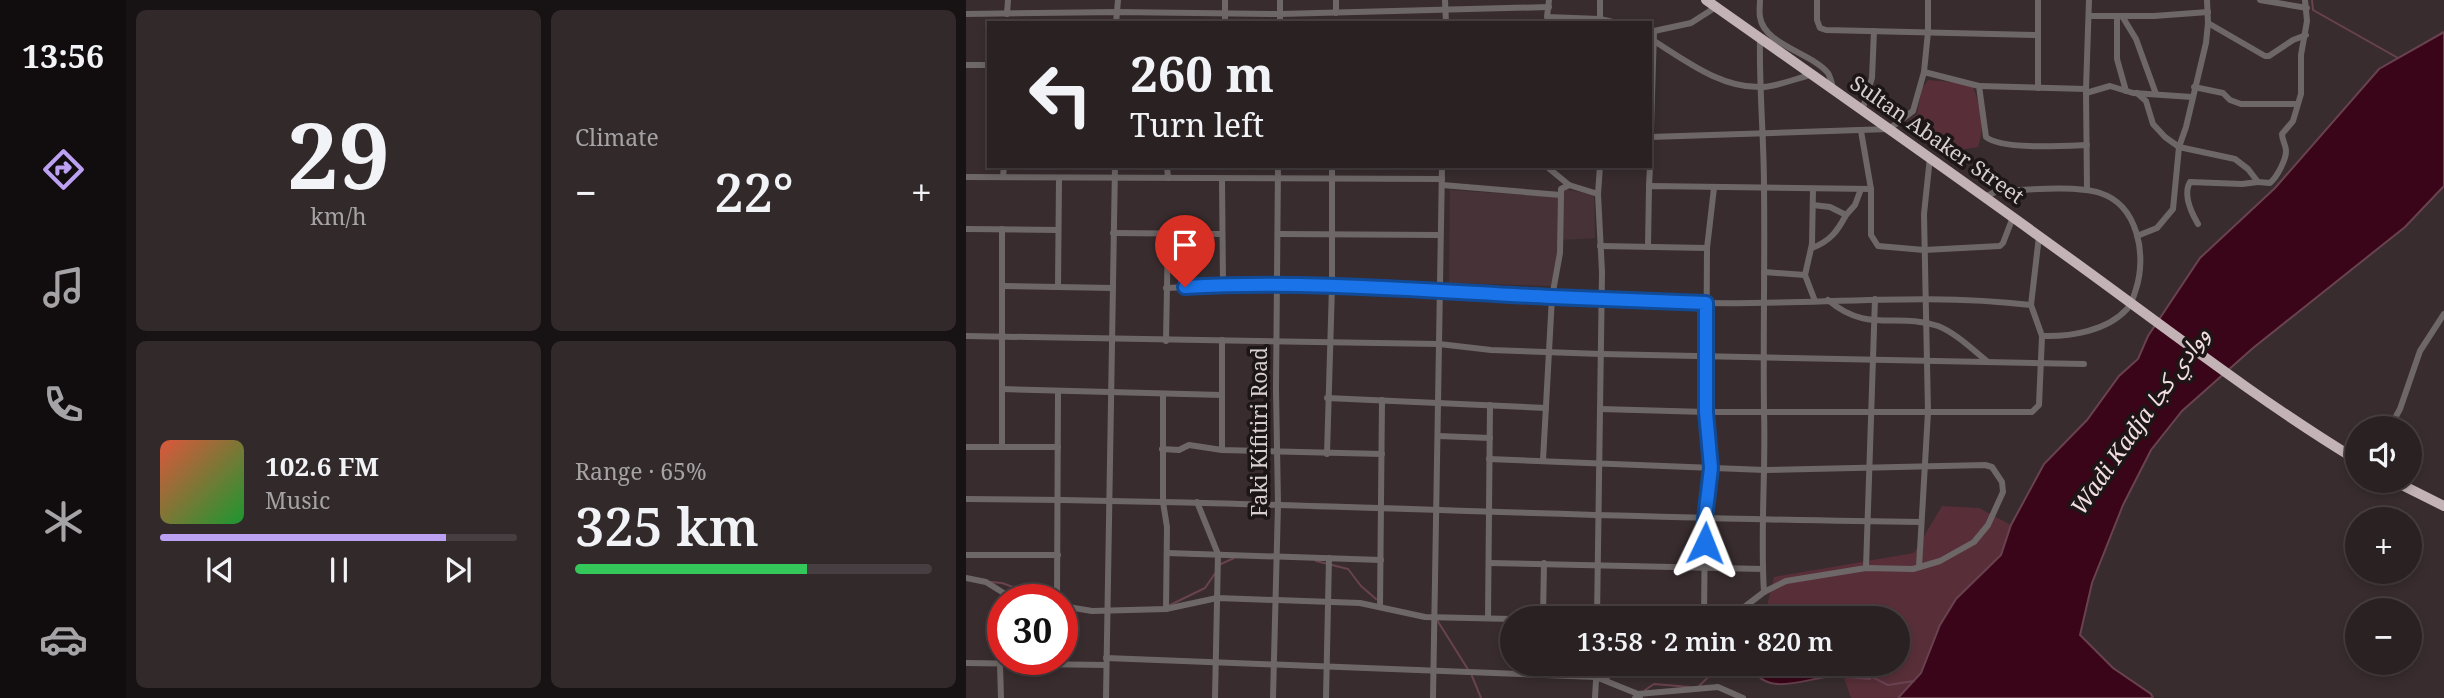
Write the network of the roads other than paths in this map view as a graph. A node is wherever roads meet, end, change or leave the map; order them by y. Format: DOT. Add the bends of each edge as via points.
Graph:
graph roads {
  1 [pos="1008,0"];
  2 [pos="1118,0"];
  3 [pos="1225,0"];
  4 [pos="1280,0"];
  5 [pos="1336,0"];
  6 [pos="1445,0"];
  7 [pos="1600,0"];
  8 [pos="1706,0"];
  9 [pos="1760,0"];
  10 [pos="1817,0"];
  11 [pos="1928,0"];
  12 [pos="2038,0"];
  13 [pos="2089,0"];
  14 [pos="2207,0"];
  15 [pos="2260,0"];
  16 [pos="1549,4"];
  17 [pos="2306,4"];
  18 [pos="1716,7"];
  19 [pos="1445,10"];
  20 [pos="1117,12"];
  21 [pos="1381,12"];
  22 [pos="2208,12"];
  23 [pos="1336,13"];
  24 [pos="966,14"];
  25 [pos="1007,14"];
  26 [pos="1063,14"];
  27 [pos="1225,14"];
  28 [pos="1280,14"];
  29 [pos="2090,16"];
  30 [pos="2120,16"];
  31 [pos="1063,21"];
  32 [pos="1116,21"];
  33 [pos="1225,21"];
  34 [pos="1280,21"];
  35 [pos="1382,21"];
  36 [pos="1446,21"];
  37 [pos="1600,21"];
  38 [pos="2208,23"];
  39 [pos="1652,31"];
  40 [pos="1874,31"];
  41 [pos="1928,32"];
  42 [pos="2037,34"];
  43 [pos="2306,34"];
  44 [pos="1760,39"];
  45 [pos="1654,41"];
  46 [pos="966,65"];
  47 [pos="987,65"];
  48 [pos="1924,72"];
  49 [pos="1810,75"];
  50 [pos="1979,86"];
  51 [pos="1759,87"];
  52 [pos="2038,88"];
  53 [pos="2194,88"];
  54 [pos="1833,91"];
  55 [pos="2086,91"];
  56 [pos="2126,91"];
  57 [pos="2137,93"];
  58 [pos="2156,94"];
  59 [pos="2192,97"];
  60 [pos="2297,104"];
  61 [pos="1652,105"];
  62 [pos="1862,111"];
  63 [pos="1889,129"];
  64 [pos="1861,131"];
  65 [pos="1763,134"];
  66 [pos="1652,137"];
  67 [pos="2087,145"];
  68 [pos="2179,147"];
  69 [pos="1930,157"];
  70 [pos="1004,168"];
  71 [pos="1115,168"];
  72 [pos="1167,168"];
  73 [pos="1278,168"];
  74 [pos="1332,168"];
  75 [pos="1442,168"];
  76 [pos="1548,168"];
  77 [pos="1600,168"];
  78 [pos="1650,168"];
  79 [pos="966,177"];
  80 [pos="1003,177"];
  81 [pos="1059,178"];
  82 [pos="1115,178"];
  83 [pos="1168,178"];
  84 [pos="1222,179"];
  85 [pos="1278,179"];
  86 [pos="1331,179"];
  87 [pos="1442,182"];
  88 [pos="2258,182"];
  89 [pos="1569,185"];
  90 [pos="1649,186"];
  91 [pos="1714,188"];
  92 [pos="1764,189"];
  93 [pos="1813,189"];
  94 [pos="1861,189"];
  95 [pos="1871,189"];
  96 [pos="2087,190"];
  97 [pos="1598,194"];
  98 [pos="1561,195"];
  99 [pos="1986,197"];
  100 [pos="1813,205"];
  101 [pos="1846,215"];
  102 [pos="2013,217"];
  103 [pos="2198,224"];
  104 [pos="966,229"];
  105 [pos="1002,229"];
  106 [pos="1058,230"];
  107 [pos="1113,233"];
  108 [pos="1168,234"];
  109 [pos="1222,234"];
  110 [pos="1279,234"];
  111 [pos="1330,234"];
  112 [pos="1440,235"];
  113 [pos="2039,236"];
  114 [pos="2137,236"];
  115 [pos="1600,246"];
  116 [pos="1648,247"];
  117 [pos="1707,248"];
  118 [pos="1812,248"];
  119 [pos="1924,250"];
  120 [pos="1763,272"];
  121 [pos="1805,275"];
  122 [pos="1223,285"];
  123 [pos="1002,286"];
  124 [pos="1279,286"];
  125 [pos="1332,286"];
  126 [pos="1058,287"];
  127 [pos="1113,288"];
  128 [pos="1166,288"];
  129 [pos="1438,289"];
  130 [pos="1552,297"];
  131 [pos="1601,298"];
  132 [pos="1875,299"];
  133 [pos="1925,299"];
  134 [pos="1828,300"];
  135 [pos="1815,301"];
  136 [pos="1706,303"];
  137 [pos="1763,303"];
  138 [pos="2132,304"];
  139 [pos="2031,305"];
  140 [pos="2444,314"];
  141 [pos="1874,320"];
  142 [pos="1925,323"];
  143 [pos="966,336"];
  144 [pos="2042,336"];
  145 [pos="1002,337"];
  146 [pos="1111,340"];
  147 [pos="1222,340"];
  148 [pos="1166,341"];
  149 [pos="1277,342"];
  150 [pos="1329,343"];
  151 [pos="1439,344"];
  152 [pos="1548,352"];
  153 [pos="1601,354"];
  154 [pos="1706,356"];
  155 [pos="1763,358"];
  156 [pos="1872,361"];
  157 [pos="1928,361"];
  158 [pos="1989,363"];
  159 [pos="2084,364"];
  160 [pos="2040,365"];
  161 [pos="1002,389"];
  162 [pos="1058,392"];
  163 [pos="1110,392"];
  164 [pos="1163,394"];
  165 [pos="1222,395"];
  166 [pos="1327,398"];
  167 [pos="1382,400"];
  168 [pos="1439,401"];
  169 [pos="1490,405"];
  170 [pos="1546,408"];
  171 [pos="1600,409"];
  172 [pos="1764,411"];
  173 [pos="1706,412"];
  174 [pos="1871,412"];
  175 [pos="1928,412"];
  176 [pos="2396,416"];
  177 [pos="1438,436"];
  178 [pos="1490,438"];
  179 [pos="966,447"];
  180 [pos="1002,447"];
  181 [pos="1058,447"];
  182 [pos="1162,449"];
  183 [pos="1222,450"];
  184 [pos="1277,452"];
  185 [pos="2345,452"];
  186 [pos="1327,454"];
  187 [pos="1382,454"];
  188 [pos="1489,459"];
  189 [pos="1543,460"];
  190 [pos="1599,463"];
  191 [pos="1869,466"];
  192 [pos="1926,466"];
  193 [pos="1711,468"];
  194 [pos="1765,470"];
  195 [pos="2418,493"];
  196 [pos="966,499"];
  197 [pos="1058,499"];
  198 [pos="1110,501"];
  199 [pos="1163,502"];
  200 [pos="1197,502"];
  201 [pos="1278,504"];
  202 [pos="2444,506"];
  203 [pos="1382,508"];
  204 [pos="1435,509"];
  205 [pos="1489,511"];
  206 [pos="1597,513"];
  207 [pos="1705,518"];
  208 [pos="1761,520"];
  209 [pos="1868,521"];
  210 [pos="1922,522"];
  211 [pos="1167,553"];
  212 [pos="1218,554"];
  213 [pos="966,555"];
  214 [pos="1058,555"];
  215 [pos="1277,557"];
  216 [pos="1329,558"];
  217 [pos="1381,560"];
  218 [pos="1489,563"];
  219 [pos="1544,564"];
  220 [pos="1597,564"];
  221 [pos="1919,567"];
  222 [pos="1704,568"];
  223 [pos="1866,568"];
  224 [pos="1763,569"];
  225 [pos="966,578"];
  226 [pos="989,584"];
  227 [pos="1058,584"];
  228 [pos="1764,592"];
  229 [pos="1217,598"];
  230 [pos="1276,600"];
  231 [pos="1328,602"];
  232 [pos="1543,606"];
  233 [pos="1597,606"];
  234 [pos="1704,606"];
  235 [pos="1746,606"];
  236 [pos="1380,607"];
  237 [pos="1078,609"];
  238 [pos="1166,609"];
  239 [pos="1107,610"];
  240 [pos="1434,616"];
  241 [pos="1488,618"];
  242 [pos="1500,618"];
  243 [pos="1106,662"];
  244 [pos="1216,662"];
  245 [pos="966,663"];
  246 [pos="1078,663"];
  247 [pos="987,664"];
  248 [pos="1274,665"];
  249 [pos="1327,666"];
  250 [pos="1434,669"];
  251 [pos="1500,672"];
  252 [pos="1000,675"];
  253 [pos="1578,676"];
  254 [pos="1608,676"];
  255 [pos="1596,677"];
  256 [pos="1605,679"];
  257 [pos="1638,697"];
  258 [pos="1001,698"];
  259 [pos="1106,698"];
  260 [pos="1215,698"];
  261 [pos="1273,698"];
  262 [pos="1326,698"];
  263 [pos="1433,698"];
  264 [pos="1595,698"];
  265 [pos="1743,698"];
  1 -- 25 [label="street"];
  2 -- 20 [label="street"];
  3 -- 27 [label="street"];
  4 -- 28 [label="street"];
  5 -- 23 [label="street"];
  6 -- 19 [label="street"];
  7 -- 37 [label="street"];
  8 -- 18 [label="highway, Sultan Abaker Street"];
  9 -- 54 [label="street" via="1762,26 1823,69"];
  10 -- 40 [label="street" via="1820,28"];
  11 -- 41 [label="street"];
  12 -- 42 [label="street"];
  13 -- 29 [label="street"];
  14 -- 22 [label="street"];
  15 -- 17 [label="street"];
  16 -- 19 [label="street"];
  16 -- 37 [label="street" via="1547,17"];
  17 -- 43 [label="street"];
  18 -- 39 [label="street" via="1691,23"];
  18 -- 44 [label="highway, Sultan Abaker Street"];
  19 -- 21 [label="street"];
  19 -- 36 [label="street"];
  20 -- 26 [label="street"];
  20 -- 27 [label="street"];
  20 -- 32 [label="street"];
  21 -- 23 [label="street"];
  21 -- 35 [label="street"];
  22 -- 30 [label="street"];
  22 -- 38 [label="street"];
  23 -- 28 [label="street"];
  24 -- 25 [label="street"];
  25 -- 26 [label="street"];
  26 -- 31 [label="street"];
  27 -- 28 [label="street"];
  27 -- 33 [label="street"];
  28 -- 34 [label="street"];
  29 -- 30 [label="street"];
  29 -- 55 [label="street"];
  30 -- 56 [label="street" via="2117,59"];
  30 -- 58 [label="street" via="2136,39"];
  38 -- 43 [label="street" via="2265,56"];
  38 -- 53 [label="street"];
  39 -- 45 [label="street"];
  40 -- 41 [label="street"];
  40 -- 62 [label="street" via="1872,78"];
  41 -- 42 [label="street"];
  41 -- 48 [label="street"];
  42 -- 52 [label="street"];
  43 -- 60 [label="street"];
  44 -- 49 [label="highway, Sultan Abaker Street"];
  44 -- 51 [label="street"];
  45 -- 51 [label="street" via="1711,75"];
  45 -- 61 [label="street"];
  46 -- 47 [label="street"];
  48 -- 50 [label="street"];
  48 -- 63 [label="street" via="1912,114"];
  49 -- 51 [label="street"];
  49 -- 54 [label="highway, Sultan Abaker Street"];
  50 -- 52 [label="street"];
  50 -- 67 [label="street" via="1984,134 1991,141"];
  51 -- 65 [label="street"];
  52 -- 55 [label="street"];
  53 -- 59 [label="street"];
  53 -- 60 [label="street" via="2221,93 2241,104"];
  54 -- 62 [label="highway, Sultan Abaker Street"];
  55 -- 56 [label="street" via="2110,86"];
  55 -- 67 [label="street"];
  56 -- 57 [label="street"];
  57 -- 58 [label="street"];
  57 -- 68 [label="street" via="2146,101 2154,124"];
  58 -- 59 [label="street"];
  59 -- 68 [label="street"];
  60 -- 88 [label="street" via="2293,121 2282,134 2286,153 2277,175 2270,183"];
  62 -- 63 [label="highway, Sultan Abaker Street"];
  63 -- 64 [label="street"];
  63 -- 69 [label="highway, Sultan Abaker Street"];
  64 -- 65 [label="street"];
  64 -- 95 [label="street"];
  65 -- 66 [label="street"];
  65 -- 92 [label="street"];
  67 -- 96 [label="street"];
  68 -- 88 [label="street" via="2235,159"];
  68 -- 114 [label="street" via="2173,209 2157,228"];
  69 -- 99 [label="highway, Sultan Abaker Street"];
  69 -- 119 [label="street"];
  70 -- 80 [label="street"];
  71 -- 82 [label="street"];
  72 -- 83 [label="street"];
  73 -- 85 [label="street, Faki Kifitiri Road"];
  74 -- 86 [label="street"];
  75 -- 87 [label="street"];
  76 -- 89 [label="street"];
  77 -- 97 [label="street"];
  78 -- 90 [label="street"];
  79 -- 80 [label="street"];
  80 -- 81 [label="street"];
  81 -- 82 [label="street"];
  81 -- 106 [label="street"];
  82 -- 83 [label="street"];
  82 -- 107 [label="street"];
  83 -- 84 [label="street"];
  84 -- 85 [label="street"];
  84 -- 109 [label="street"];
  85 -- 86 [label="street"];
  85 -- 110 [label="street, Faki Kifitiri Road"];
  86 -- 87 [label="street"];
  86 -- 111 [label="street"];
  87 -- 98 [label="street"];
  87 -- 112 [label="street"];
  88 -- 103 [label="street" via="2190,181 2187,190"];
  89 -- 97 [label="street"];
  89 -- 98 [label="street" via="1561,189"];
  90 -- 91 [label="street"];
  90 -- 116 [label="street"];
  91 -- 92 [label="street"];
  91 -- 117 [label="street"];
  92 -- 93 [label="street"];
  92 -- 120 [label="street"];
  93 -- 94 [label="street"];
  93 -- 100 [label="street"];
  94 -- 95 [label="street"];
  94 -- 101 [label="street"];
  95 -- 119 [label="street" via="1874,242 1886,248"];
  96 -- 99 [label="street" via="1997,191"];
  96 -- 114 [label="street" via="2123,208"];
  97 -- 115 [label="street"];
  98 -- 130 [label="street" via="1560,253"];
  99 -- 102 [label="highway, Sultan Abaker Street"];
  100 -- 101 [label="street"];
  100 -- 118 [label="street"];
  101 -- 118 [label="street" via="1836,234"];
  102 -- 113 [label="highway, Sultan Abaker Street"];
  102 -- 119 [label="street" via="2000,246"];
  104 -- 105 [label="street"];
  105 -- 106 [label="street"];
  105 -- 123 [label="street"];
  106 -- 126 [label="street"];
  107 -- 108 [label="street"];
  107 -- 127 [label="street"];
  108 -- 109 [label="street"];
  108 -- 128 [label="street"];
  109 -- 122 [label="street"];
  110 -- 111 [label="street"];
  110 -- 124 [label="street, Faki Kifitiri Road"];
  111 -- 112 [label="street"];
  111 -- 125 [label="street"];
  112 -- 129 [label="street"];
  113 -- 138 [label="highway, Sultan Abaker Street"];
  113 -- 139 [label="street"];
  114 -- 138 [label="street" via="2141,270"];
  115 -- 116 [label="street"];
  115 -- 131 [label="street"];
  116 -- 117 [label="street"];
  117 -- 136 [label="street"];
  118 -- 121 [label="street"];
  119 -- 133 [label="street"];
  120 -- 121 [label="street"];
  120 -- 137 [label="street"];
  121 -- 135 [label="street"];
  122 -- 124 [label="street"];
  122 -- 128 [label="street"];
  123 -- 126 [label="street"];
  123 -- 145 [label="street"];
  124 -- 125 [label="street"];
  124 -- 149 [label="street, Faki Kifitiri Road"];
  125 -- 129 [label="street"];
  125 -- 150 [label="street"];
  126 -- 127 [label="street"];
  127 -- 146 [label="street"];
  128 -- 148 [label="street"];
  129 -- 130 [label="street"];
  129 -- 151 [label="street"];
  130 -- 131 [label="street"];
  130 -- 152 [label="street"];
  131 -- 136 [label="street"];
  131 -- 153 [label="street"];
  132 -- 133 [label="street"];
  132 -- 134 [label="street"];
  132 -- 141 [label="street"];
  133 -- 139 [label="street"];
  133 -- 142 [label="street"];
  134 -- 135 [label="street"];
  134 -- 141 [label="street" via="1847,314"];
  135 -- 137 [label="street"];
  136 -- 137 [label="street"];
  136 -- 154 [label="street"];
  137 -- 155 [label="street"];
  138 -- 144 [label="street" via="2091,330"];
  138 -- 185 [label="highway, Sultan Abaker Street"];
  139 -- 144 [label="street"];
  140 -- 176 [label="street" via="2416,359"];
  141 -- 142 [label="street"];
  141 -- 156 [label="street"];
  142 -- 157 [label="street"];
  142 -- 158 [label="street" via="1947,330"];
  143 -- 145 [label="street"];
  144 -- 160 [label="street"];
  145 -- 146 [label="street"];
  145 -- 161 [label="street"];
  146 -- 148 [label="street"];
  146 -- 163 [label="street"];
  147 -- 148 [label="street"];
  147 -- 149 [label="street"];
  147 -- 165 [label="street"];
  149 -- 150 [label="street"];
  149 -- 184 [label="street, Faki Kifitiri Road"];
  150 -- 151 [label="street"];
  150 -- 166 [label="street"];
  151 -- 152 [label="street"];
  151 -- 168 [label="street"];
  152 -- 153 [label="street"];
  152 -- 170 [label="street"];
  153 -- 154 [label="street"];
  153 -- 171 [label="street"];
  154 -- 155 [label="street"];
  154 -- 173 [label="street"];
  155 -- 156 [label="street"];
  155 -- 172 [label="street"];
  156 -- 157 [label="street"];
  156 -- 174 [label="street"];
  157 -- 158 [label="street"];
  157 -- 175 [label="street"];
  158 -- 160 [label="street"];
  159 -- 160 [label="street"];
  160 -- 175 [label="street" via="2039,405 2032,412"];
  161 -- 162 [label="street"];
  161 -- 180 [label="street"];
  162 -- 163 [label="street"];
  162 -- 181 [label="street"];
  163 -- 164 [label="street"];
  163 -- 198 [label="street"];
  164 -- 165 [label="street"];
  164 -- 182 [label="street"];
  165 -- 183 [label="street"];
  166 -- 167 [label="street"];
  166 -- 186 [label="street"];
  167 -- 168 [label="street"];
  167 -- 187 [label="street"];
  168 -- 169 [label="street"];
  168 -- 177 [label="street"];
  169 -- 170 [label="street"];
  169 -- 178 [label="street"];
  170 -- 189 [label="street"];
  171 -- 173 [label="street"];
  171 -- 190 [label="street"];
  172 -- 173 [label="street"];
  172 -- 174 [label="street"];
  172 -- 194 [label="street"];
  173 -- 193 [label="street"];
  174 -- 175 [label="street"];
  174 -- 191 [label="street"];
  175 -- 192 [label="street"];
  177 -- 178 [label="street"];
  177 -- 204 [label="street"];
  178 -- 188 [label="street"];
  179 -- 180 [label="street"];
  180 -- 181 [label="street"];
  181 -- 197 [label="street"];
  182 -- 183 [label="street" via="1189,445"];
  182 -- 199 [label="street"];
  183 -- 184 [label="street"];
  184 -- 186 [label="street"];
  184 -- 201 [label="street, Faki Kifitiri Road"];
  186 -- 187 [label="street"];
  187 -- 203 [label="street"];
  188 -- 189 [label="street"];
  188 -- 205 [label="street"];
  189 -- 190 [label="street"];
  190 -- 193 [label="street"];
  190 -- 206 [label="street"];
  191 -- 192 [label="street"];
  191 -- 194 [label="street"];
  191 -- 209 [label="street"];
  192 -- 210 [label="street"];
  192 -- 221 [label="street" via="1992,467 2003,492 1974,542"];
  193 -- 194 [label="street"];
  193 -- 207 [label="street"];
  194 -- 208 [label="street"];
  195 -- 202 [label="highway"];
  196 -- 197 [label="street"];
  197 -- 198 [label="street"];
  197 -- 214 [label="street"];
  198 -- 199 [label="street"];
  198 -- 239 [label="street"];
  199 -- 200 [label="street"];
  199 -- 211 [label="street"];
  200 -- 201 [label="street"];
  200 -- 212 [label="street"];
  201 -- 203 [label="street"];
  201 -- 215 [label="street, Faki Kifitiri Road"];
  203 -- 204 [label="street"];
  203 -- 217 [label="street"];
  204 -- 205 [label="street"];
  204 -- 240 [label="street"];
  205 -- 206 [label="street"];
  205 -- 218 [label="street"];
  206 -- 207 [label="street"];
  206 -- 220 [label="street"];
  207 -- 208 [label="street"];
  207 -- 222 [label="street"];
  208 -- 209 [label="street"];
  208 -- 224 [label="street"];
  209 -- 210 [label="street"];
  209 -- 223 [label="street"];
  210 -- 221 [label="street"];
  211 -- 212 [label="street"];
  211 -- 238 [label="street"];
  212 -- 215 [label="street"];
  212 -- 229 [label="street"];
  213 -- 214 [label="street"];
  214 -- 227 [label="street"];
  215 -- 216 [label="street"];
  215 -- 230 [label="street, Faki Kifitiri Road"];
  216 -- 217 [label="street"];
  216 -- 231 [label="street"];
  217 -- 236 [label="street"];
  218 -- 219 [label="street"];
  218 -- 241 [label="street"];
  219 -- 220 [label="street"];
  219 -- 232 [label="street"];
  220 -- 222 [label="street"];
  220 -- 233 [label="street"];
  221 -- 223 [label="street"];
  222 -- 224 [label="street"];
  222 -- 234 [label="street"];
  223 -- 228 [label="street" via="1787,581"];
  224 -- 228 [label="street"];
  225 -- 226 [label="street"];
  228 -- 235 [label="street"];
  229 -- 230 [label="street"];
  229 -- 238 [label="street"];
  229 -- 244 [label="street"];
  230 -- 231 [label="street"];
  230 -- 248 [label="street, Faki Kifitiri Road"];
  231 -- 236 [label="street"];
  231 -- 249 [label="street"];
  236 -- 240 [label="street"];
  237 -- 239 [label="street"];
  238 -- 239 [label="street"];
  239 -- 243 [label="street"];
  240 -- 241 [label="street"];
  240 -- 250 [label="street"];
  241 -- 242 [label="street"];
  243 -- 244 [label="street"];
  243 -- 246 [label="street"];
  243 -- 259 [label="street"];
  244 -- 248 [label="street"];
  244 -- 260 [label="street"];
  245 -- 247 [label="street"];
  248 -- 249 [label="street"];
  248 -- 261 [label="street, Faki Kifitiri Road"];
  249 -- 250 [label="street"];
  249 -- 262 [label="street"];
  250 -- 251 [label="street"];
  250 -- 263 [label="street"];
  252 -- 258 [label="street"];
  253 -- 255 [label="street"];
  254 -- 256 [label="street"];
  255 -- 256 [label="street"];
  255 -- 264 [label="street"];
  256 -- 257 [label="street"];
  257 -- 265 [label="street" via="1718,687"];
}
